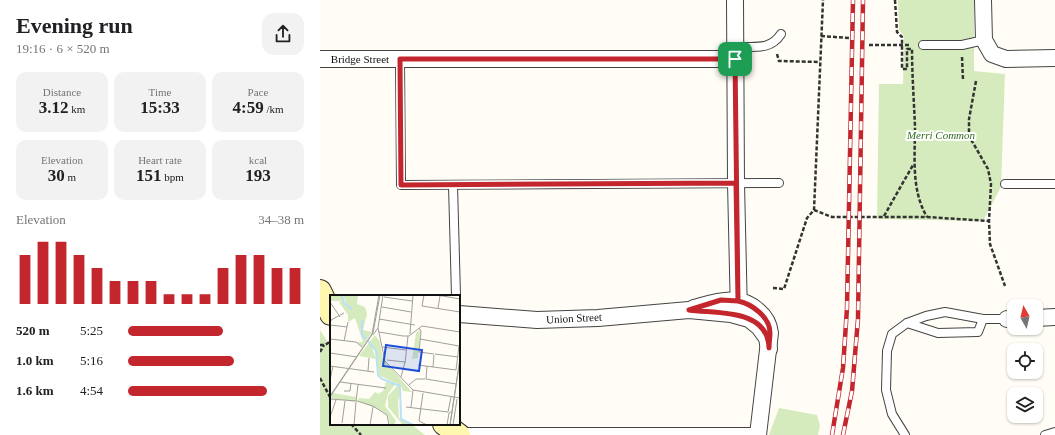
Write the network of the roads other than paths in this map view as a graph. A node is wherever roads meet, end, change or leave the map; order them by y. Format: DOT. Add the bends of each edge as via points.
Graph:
graph roads {
  1 [pos="735,0"];
  2 [pos="983,0"];
  3 [pos="781,34"];
  4 [pos="984,40"];
  5 [pos="923,45"];
  6 [pos="735,53"];
  7 [pos="1055,58"];
  8 [pos="320,59"];
  9 [pos="400,59"];
  10 [pos="778,182"];
  11 [pos="736,183"];
  12 [pos="1005,184"];
  13 [pos="1055,184"];
  14 [pos="453,185"];
  15 [pos="456,295"];
  16 [pos="739,308"];
  17 [pos="460,314"];
  18 [pos="1055,317"];
  19 [pos="1043,318"];
  20 [pos="983,319"];
  21 [pos="1007,319"];
  22 [pos="907,323"];
  23 [pos="453,430"];
  24 [pos="1055,432"];
  25 [pos="758,434"];
  26 [pos="905,435"];
  27 [pos="1045,435"];
  1 -- 6 [label="street"];
  2 -- 4 [label="street"];
  3 -- 6 [label="lane, Bridge Street" via="775,43"];
  4 -- 5 [label="lane" via="962,45"];
  4 -- 7 [label="street" via="992,54 1006,59"];
  6 -- 9 [label="street, Bridge Street"];
  6 -- 11 [label="street"];
  8 -- 9 [label="street, Bridge Street"];
  9 -- 14 [label="lane" via="401,185"];
  10 -- 11 [label="lane"];
  11 -- 14 [label="lane"];
  11 -- 16 [label="street"];
  12 -- 13 [label="lane"];
  14 -- 15 [label="lane"];
  16 -- 17 [label="street, Union Street" via="721,300 689,310 591,318 537,320"];
  16 -- 25 [label="street" via="750,305 765,319 770,333"];
  18 -- 19 [label="street"];
  20 -- 21 [label="lane"];
  20 -- 22 [label="lane" via="945,312"];
  20 -- 22 [label="lane" via="978,332 938,333"];
  22 -- 26 [label="lane" via="894,332 889,340 885,374 890,409"];
  23 -- 25 [label="lane"];
  24 -- 27 [label="lane"];
}
